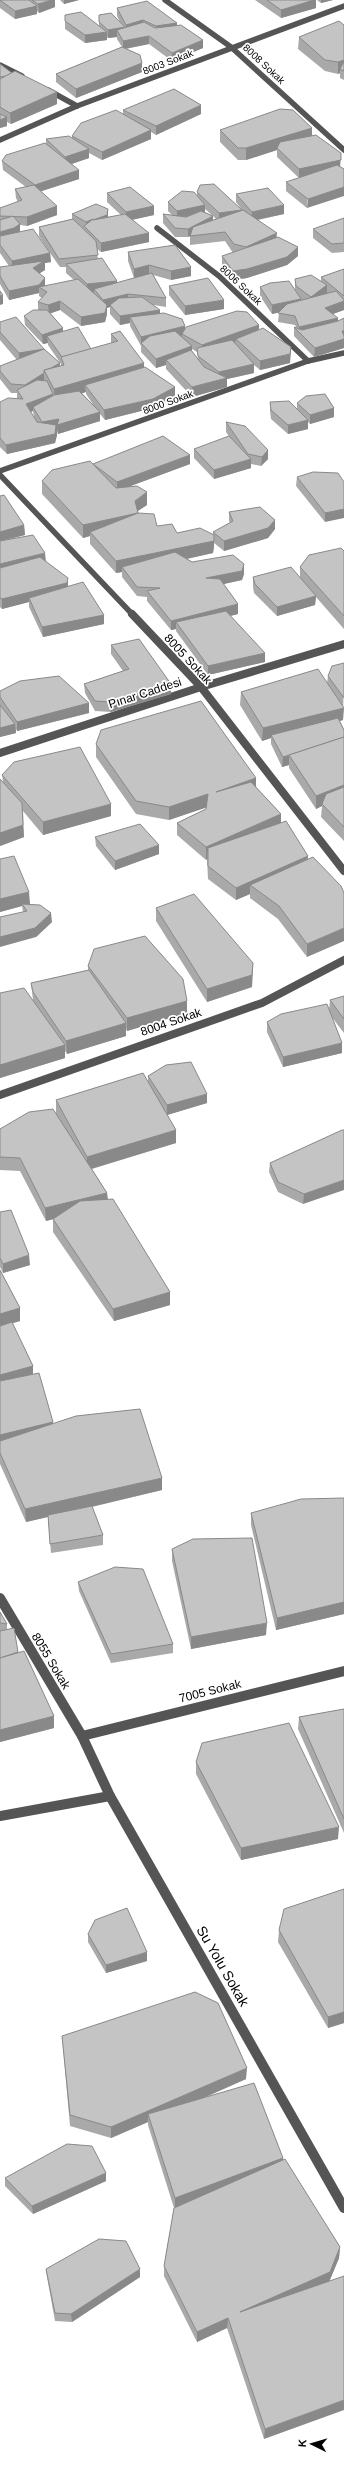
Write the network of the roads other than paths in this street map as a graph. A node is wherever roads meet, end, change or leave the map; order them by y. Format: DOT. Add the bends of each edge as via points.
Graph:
graph roads {
  1 [pos="165,0"];
  2 [pos="344,6"];
  3 [pos="231,47"];
  4 [pos="0,65"];
  5 [pos="28,80"];
  6 [pos="42,87"];
  7 [pos="77,106"];
  8 [pos="0,140"];
  9 [pos="344,150"];
  10 [pos="157,228"];
  11 [pos="344,353"];
  12 [pos="308,361"];
  13 [pos="0,471"];
  14 [pos="0,475"];
  15 [pos="344,644"];
  16 [pos="200,687"];
  17 [pos="0,753"];
  18 [pos="344,871"];
  19 [pos="344,960"];
  20 [pos="0,1095"];
  21 [pos="0,1598"];
  22 [pos="344,1671"];
  23 [pos="82,1736"];
  24 [pos="110,1796"];
  25 [pos="0,1816"];
  26 [pos="344,2208"];
  1 -- 3 [label="street, 8008 Sokak"];
  2 -- 3 [label="street, 8003 Sokak"];
  3 -- 7 [label="street, 8003 Sokak"];
  3 -- 9 [label="street, 8008 Sokak"];
  4 -- 5 [label="street"];
  6 -- 7 [label="street"];
  7 -- 8 [label="street, 8003 Sokak"];
  10 -- 12 [label="street, 8006 Sokak" via="219,276"];
  11 -- 12 [label="street, 8000 Sokak"];
  12 -- 13 [label="street, 8000 Sokak"];
  14 -- 16 [label="street, 8005 Sokak"];
  15 -- 16 [label="street, Pınar Caddesi"];
  16 -- 17 [label="street, Pınar Caddesi"];
  16 -- 18 [label="street, 8005 Sokak"];
  19 -- 20 [label="street, 8004 Sokak" via="262,1003"];
  21 -- 23 [label="street, 8055 Sokak"];
  22 -- 23 [label="street, 7005 Sokak"];
  23 -- 24 [label="street, Su Yolu Sokak"];
  24 -- 25 [label="street"];
  24 -- 26 [label="street, Su Yolu Sokak"];
}
